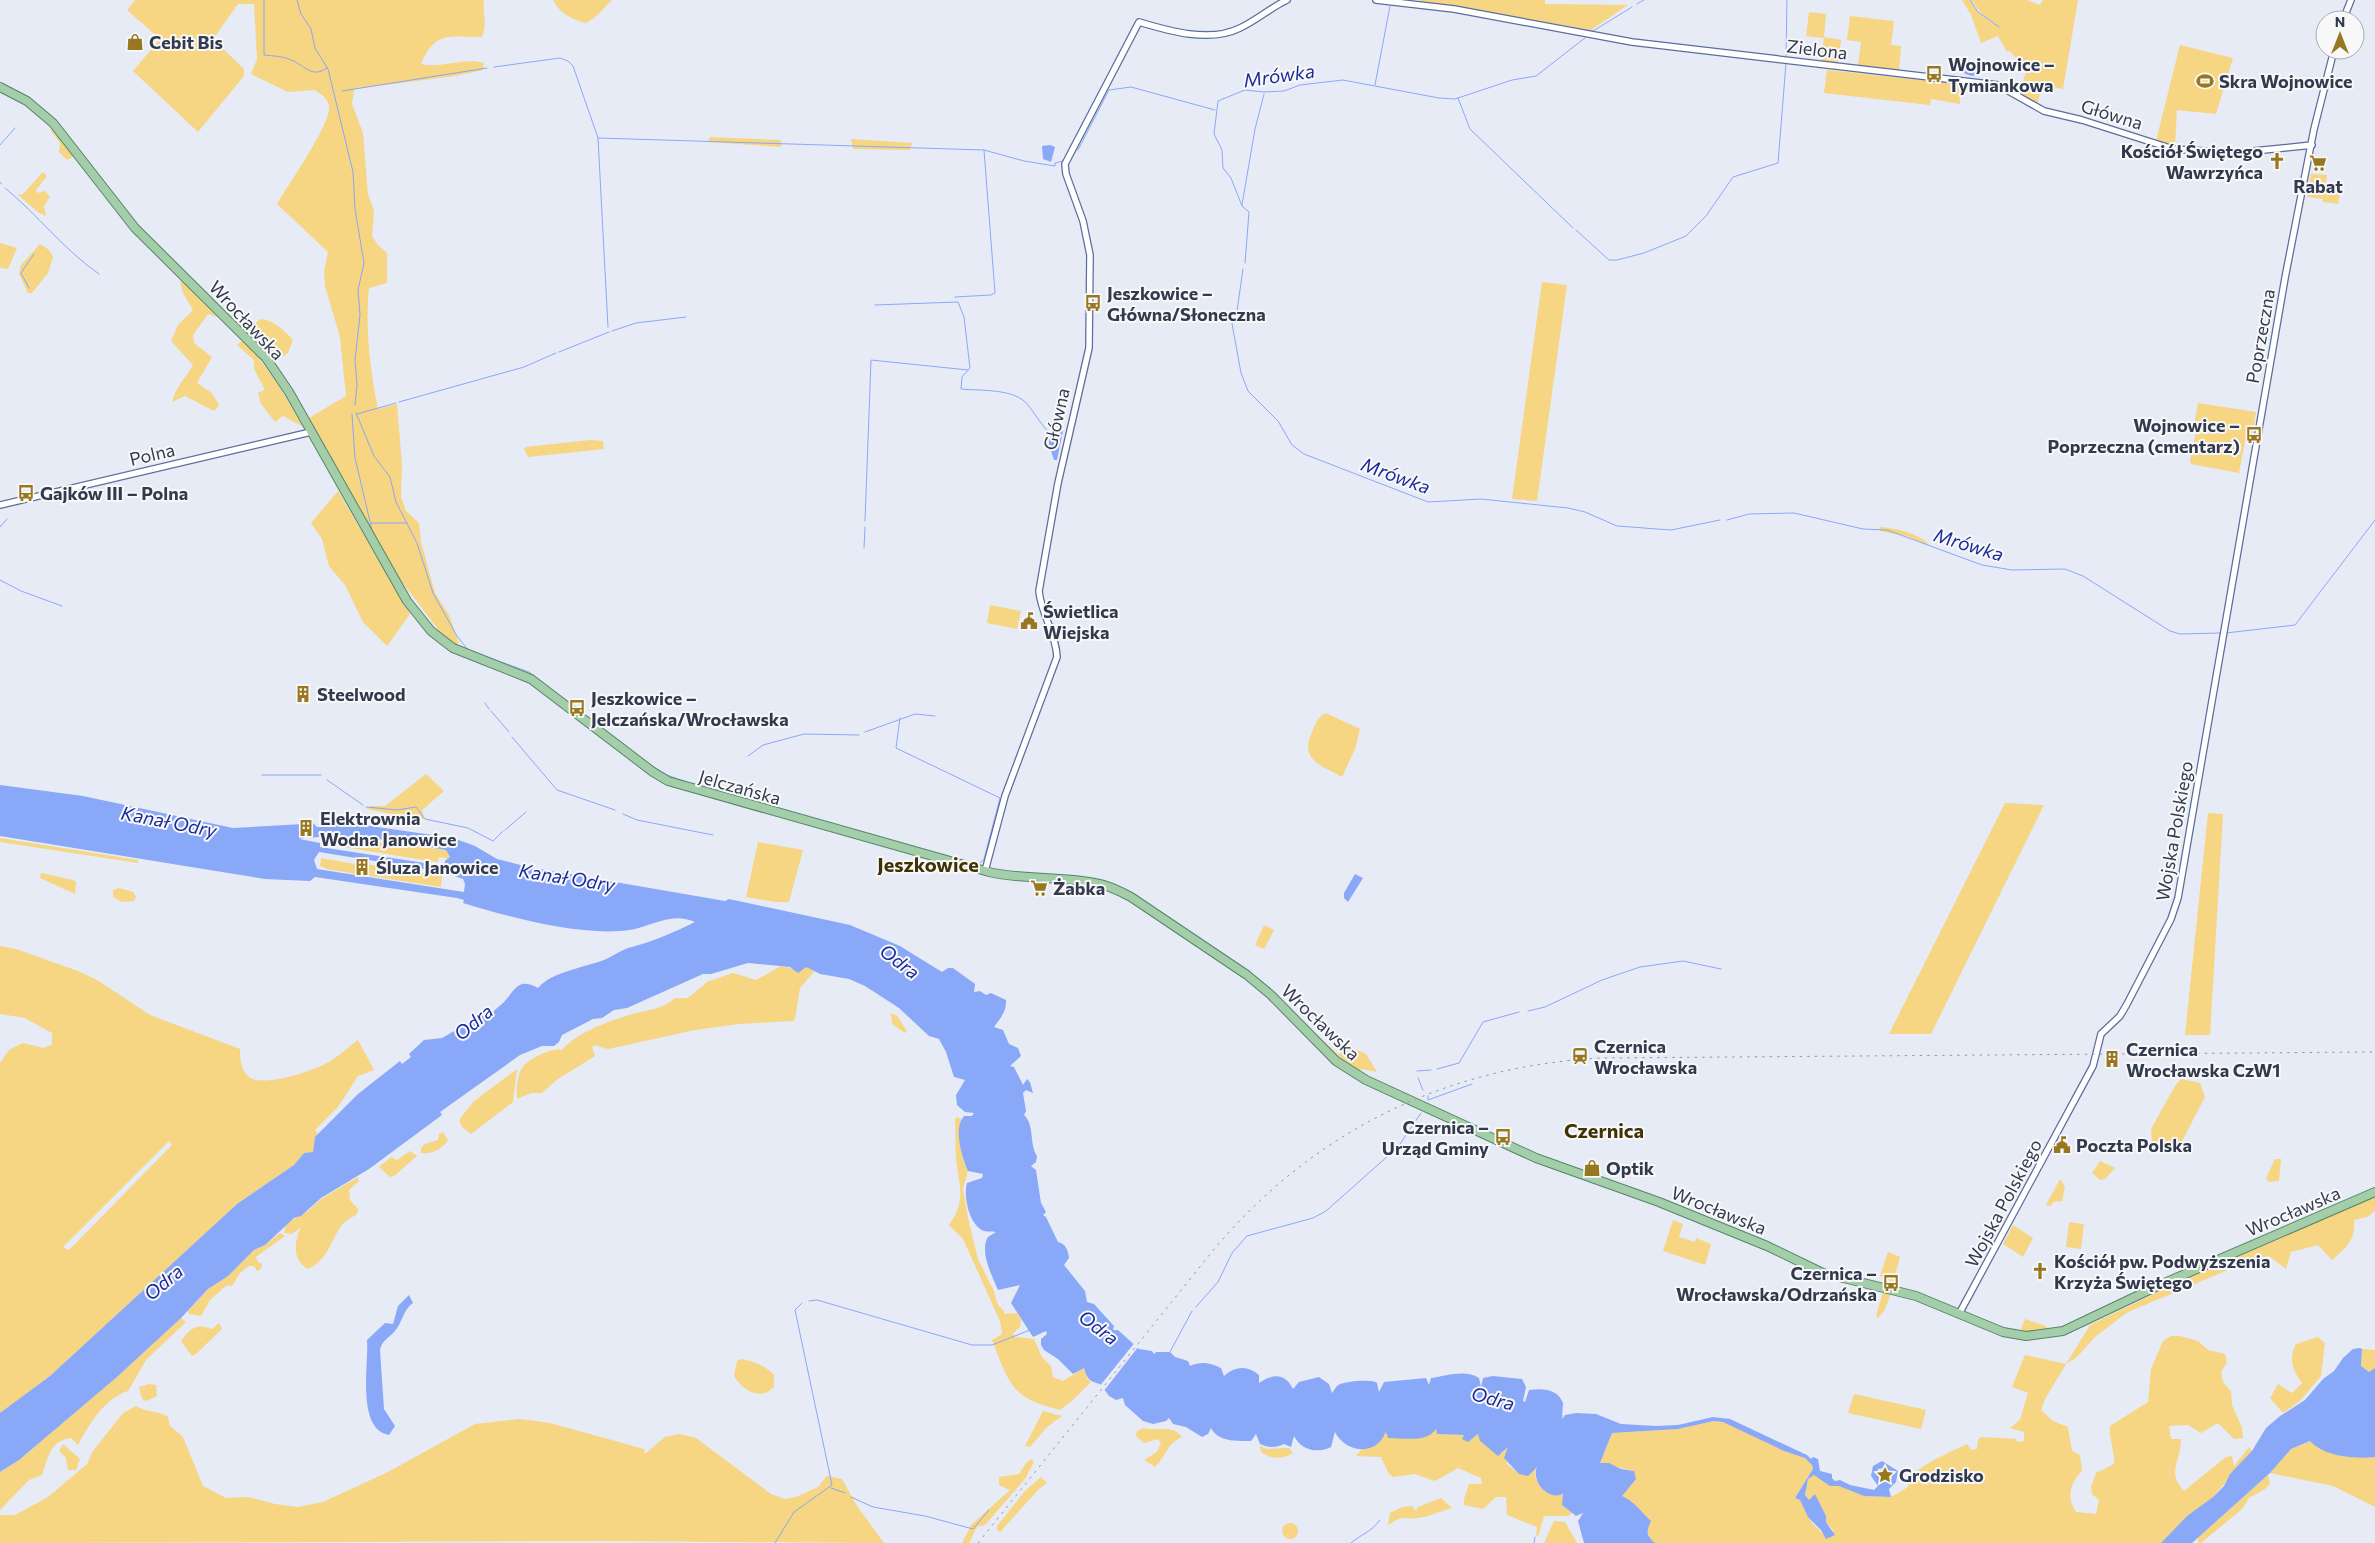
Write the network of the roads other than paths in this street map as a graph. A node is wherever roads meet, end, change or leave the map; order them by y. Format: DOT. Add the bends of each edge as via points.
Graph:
graph roads {
  1 [pos="1287,0"];
  2 [pos="1376,0"];
  3 [pos="2332,60"];
  4 [pos="1998,85"];
  5 [pos="0,87"];
  6 [pos="2312,144"];
  7 [pos="311,432"];
  8 [pos="0,505"];
  9 [pos="2224,628"];
  10 [pos="439,638"];
  11 [pos="984,871"];
  12 [pos="1068,880"];
  13 [pos="2375,1192"];
  14 [pos="1959,1314"];
  1 -- 11 [label="street, Główna" via="1226,33 1179,32 1139,22 1065,164 1090,255 1090,323 1088,354 1057,485 1039,591 1057,657 1005,796"];
  2 -- 4 [label="street, Zielona" via="1454,10 1632,42"];
  3 -- 6 [label="street, Poprzeczna"];
  4 -- 6 [label="street, Główna" via="2044,110 2173,148 2234,152"];
  5 -- 7 [label="main road, Wrocławska" via="27,102 53,123 135,228 266,358"];
  6 -- 9 [label="street, Poprzeczna" via="2285,278"];
  7 -- 8 [label="street, Polna"];
  7 -- 10 [label="main road, Wrocławska" via="408,601"];
  9 -- 14 [label="street, Wojska Polskiego" via="2176,908 2124,1010 2101,1034 2093,1066"];
  10 -- 11 [label="main road, Jelczańska" via="453,648 531,680 668,780"];
  11 -- 12 [label="main road, Jelczańska" via="1023,878"];
  12 -- 14 [label="main road, Wrocławska" via="1095,883 1132,897 1247,974 1336,1061 1366,1080 1536,1158 1659,1202 1767,1246 1823,1273 1916,1296"];
  13 -- 14 [label="main road, Wrocławska" via="2062,1331 2035,1336 2016,1335"];
}
